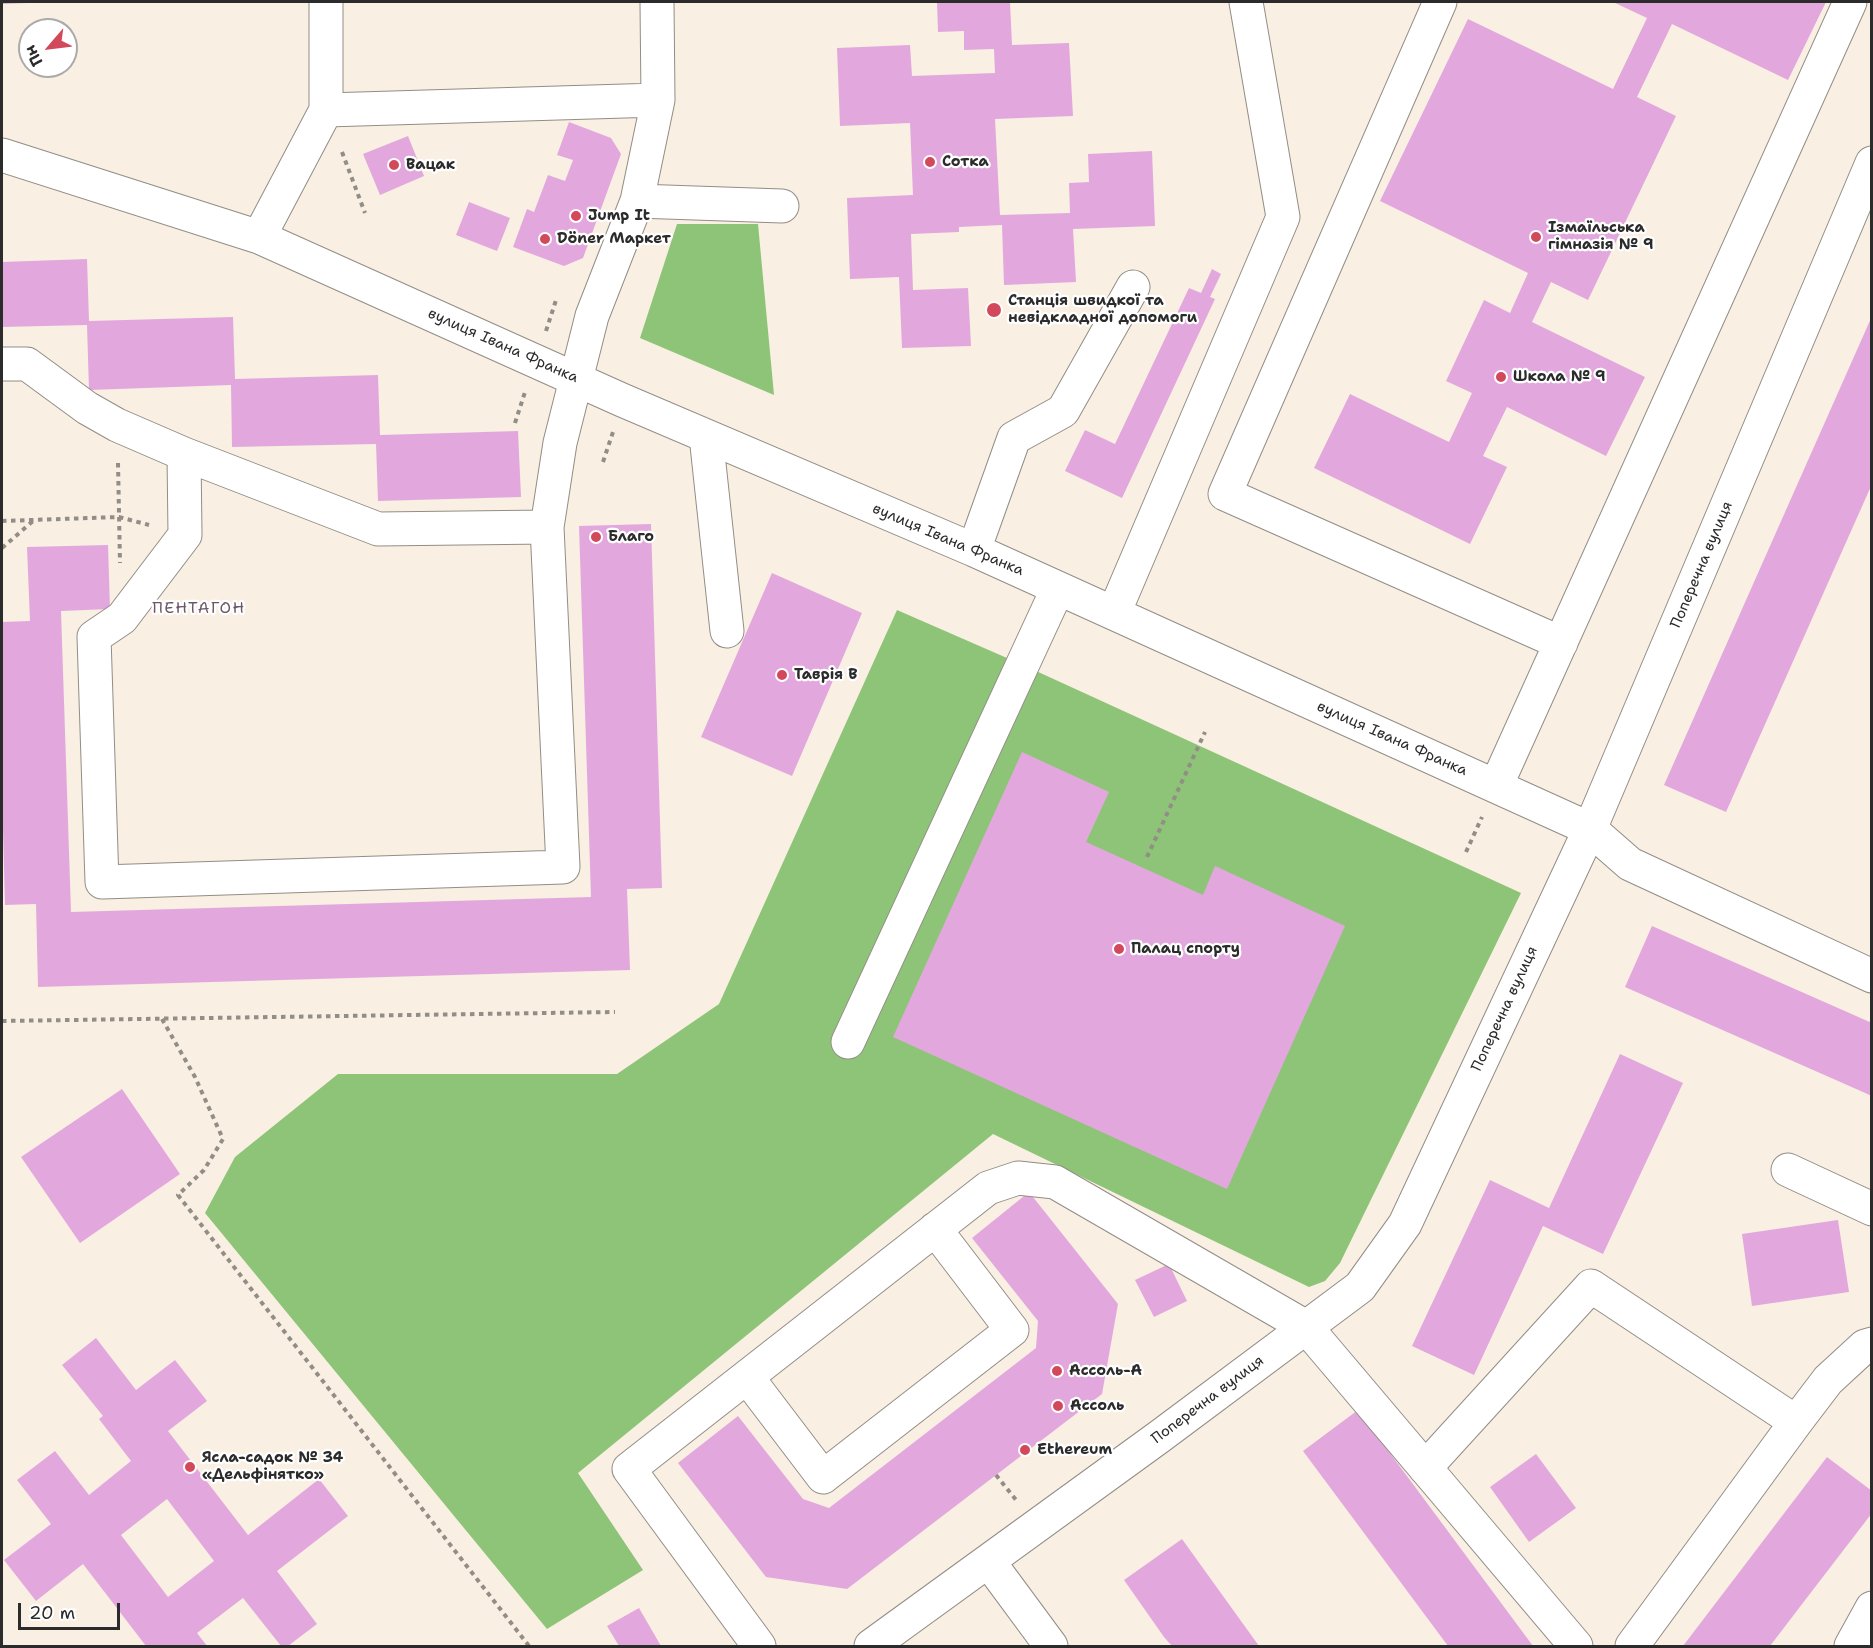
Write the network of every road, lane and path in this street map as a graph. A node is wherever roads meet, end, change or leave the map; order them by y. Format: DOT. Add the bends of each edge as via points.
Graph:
graph roads {
  1 [pos="327,2"];
  2 [pos="657,2"];
  3 [pos="1246,2"];
  4 [pos="1440,2"];
  5 [pos="1850,2"];
  6 [pos="658,100"];
  7 [pos="326,110"];
  8 [pos="2,155"];
  9 [pos="1872,163"];
  10 [pos="637,201"];
  11 [pos="782,206"];
  12 [pos="365,213"];
  13 [pos="259,237"];
  14 [pos="1133,287"];
  15 [pos="556,300"];
  16 [pos="545,332"];
  17 [pos="2,364"];
  18 [pos="577,380"];
  19 [pos="529,383"];
  20 [pos="616,422"];
  21 [pos="515,423"];
  22 [pos="117,425"];
  23 [pos="706,436"];
  24 [pos="184,453"];
  25 [pos="603,462"];
  26 [pos="118,517"];
  27 [pos="34,520"];
  28 [pos="2,521"];
  29 [pos="548,527"];
  30 [pos="185,535"];
  31 [pos="2,548"];
  32 [pos="974,550"];
  33 [pos="1058,588"];
  34 [pos="1114,613"];
  35 [pos="122,618"];
  36 [pos="726,631"];
  37 [pos="1561,642"];
  38 [pos="1205,732"];
  39 [pos="1496,786"];
  40 [pos="1482,816"];
  41 [pos="1590,829"];
  42 [pos="1466,852"];
  43 [pos="1147,857"];
  44 [pos="1872,976"];
  45 [pos="615,1012"];
  46 [pos="162,1019"];
  47 [pos="2,1021"];
  48 [pos="848,1042"];
  49 [pos="1788,1170"];
  50 [pos="1872,1209"];
  51 [pos="935,1230"];
  52 [pos="1306,1327"];
  53 [pos="1872,1344"];
  54 [pos="747,1377"];
  55 [pos="1796,1422"];
  56 [pos="1425,1468"];
  57 [pos="989,1562"];
  58 [pos="1872,1608"];
  59 [pos="529,1647"];
  60 [pos="759,1647"];
  61 [pos="871,1647"];
  62 [pos="1051,1647"];
  63 [pos="1576,1647"];
  64 [pos="1632,1647"];
  65 [pos="1851,1647"];
  1 -- 7 [label="street"];
  2 -- 6 [label="street"];
  3 -- 34 [label="street" via="1283,217"];
  4 -- 37 [label="street" via="1225,494"];
  5 -- 37 [label="street"];
  6 -- 7 [label="street"];
  6 -- 10 [label="street"];
  7 -- 12 [label="path"];
  7 -- 13 [label="street"];
  8 -- 13 [label="street, вулиця Івана Франка"];
  9 -- 41 [label="street, Поперечна вулиця"];
  10 -- 11 [label="street"];
  10 -- 18 [label="street" via="592,316"];
  13 -- 18 [label="street, вулиця Івана Франка"];
  14 -- 32 [label="street" via="1063,411 1014,438"];
  15 -- 16 [label="path"];
  17 -- 22 [label="street" via="27,364"];
  18 -- 23 [label="street, вулиця Івана Франка"];
  18 -- 29 [label="street" via="560,443"];
  19 -- 21 [label="path"];
  20 -- 25 [label="path"];
  22 -- 24 [label="street"];
  22 -- 26 [label="path"];
  23 -- 32 [label="street, вулиця Івана Франка"];
  23 -- 36 [label="street"];
  24 -- 29 [label="street" via="378,529"];
  24 -- 30 [label="street"];
  26 -- 27 [label="path"];
  26 -- 30 [label="path"];
  26 -- 35 [label="path"];
  27 -- 28 [label="path"];
  27 -- 31 [label="path"];
  29 -- 35 [label="street" via="563,867 102,882 94,637"];
  30 -- 35 [label="street"];
  32 -- 33 [label="street, вулиця Івана Франка"];
  33 -- 34 [label="street, вулиця Івана Франка"];
  33 -- 48 [label="street"];
  34 -- 39 [label="street, вулиця Івана Франка"];
  37 -- 39 [label="street"];
  38 -- 43 [label="path"];
  39 -- 41 [label="street, вулиця Івана Франка"];
  40 -- 42 [label="path"];
  41 -- 44 [label="street, вулиця Івана Франка" via="1630,864"];
  41 -- 52 [label="street, Поперечна вулиця" via="1405,1224 1360,1287"];
  45 -- 46 [label="path"];
  46 -- 47 [label="path"];
  46 -- 59 [label="path" via="195,1077 223,1139 204,1170 178,1195"];
  49 -- 50 [label="street"];
  51 -- 52 [label="street" via="988,1188 1018,1178 1055,1182"];
  51 -- 54 [label="street"];
  51 -- 54 [label="street" via="1012,1330 823,1477"];
  52 -- 56 [label="street"];
  52 -- 57 [label="street, Поперечна вулиця"];
  53 -- 55 [label="street" via="1828,1380"];
  54 -- 60 [label="street" via="629,1469"];
  55 -- 56 [label="street" via="1591,1286"];
  55 -- 64 [label="street"];
  56 -- 63 [label="street"];
  57 -- 61 [label="street, Поперечна вулиця"];
  57 -- 62 [label="street"];
  58 -- 65 [label="street"];
}
